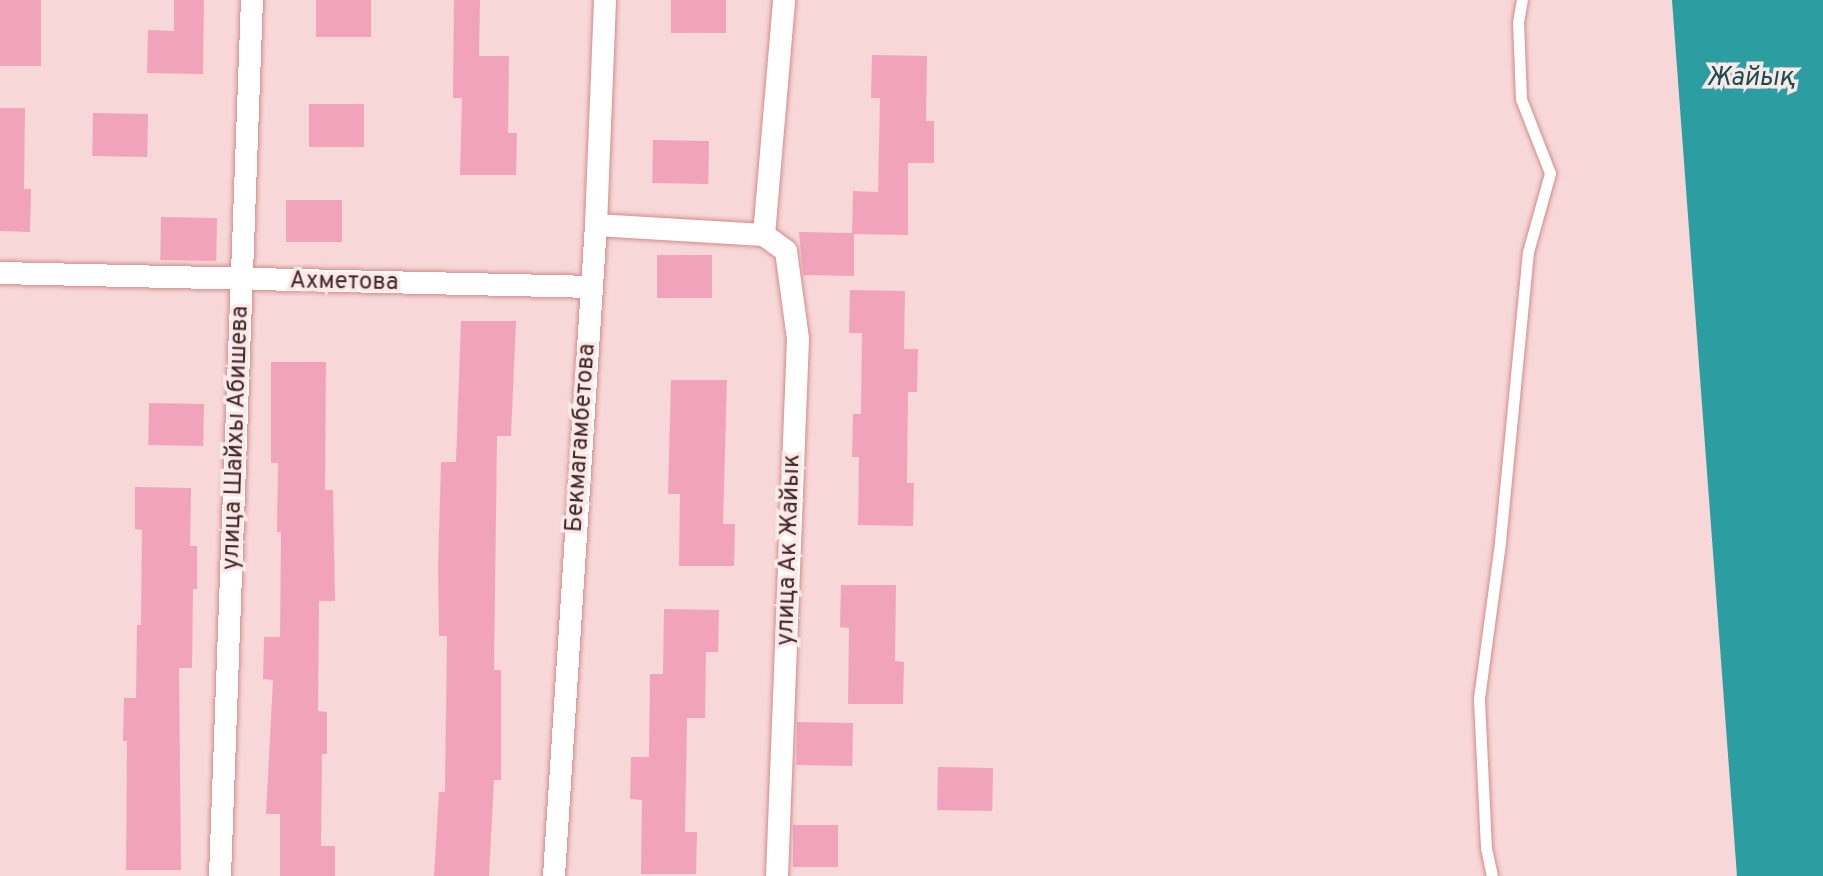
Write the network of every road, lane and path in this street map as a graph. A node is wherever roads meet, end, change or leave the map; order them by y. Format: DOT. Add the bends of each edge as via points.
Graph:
graph roads {
  1 [pos="252,0"];
  2 [pos="605,0"];
  3 [pos="784,0"];
  4 [pos="1522,0"];
  5 [pos="596,225"];
  6 [pos="764,235"];
  7 [pos="0,273"];
  8 [pos="243,281"];
  9 [pos="592,287"];
  10 [pos="220,876"];
  11 [pos="554,876"];
  12 [pos="777,876"];
  13 [pos="1492,876"];
  1 -- 8 [label="street, улица Шайхы Абишева"];
  2 -- 5 [label="street, Бекмагамбетова"];
  3 -- 6 [label="street"];
  4 -- 13 [label="lane" via="1521,99 1550,173 1528,252 1479,698"];
  5 -- 6 [label="street"];
  5 -- 9 [label="street, Бекмагамбетова"];
  6 -- 12 [label="street, улица Ак Жайык" via="786,251 798,339"];
  7 -- 8 [label="street, Ахметова"];
  8 -- 9 [label="street, Ахметова"];
  8 -- 10 [label="street, улица Шайхы Абишева"];
  9 -- 11 [label="street, Бекмагамбетова"];
}
